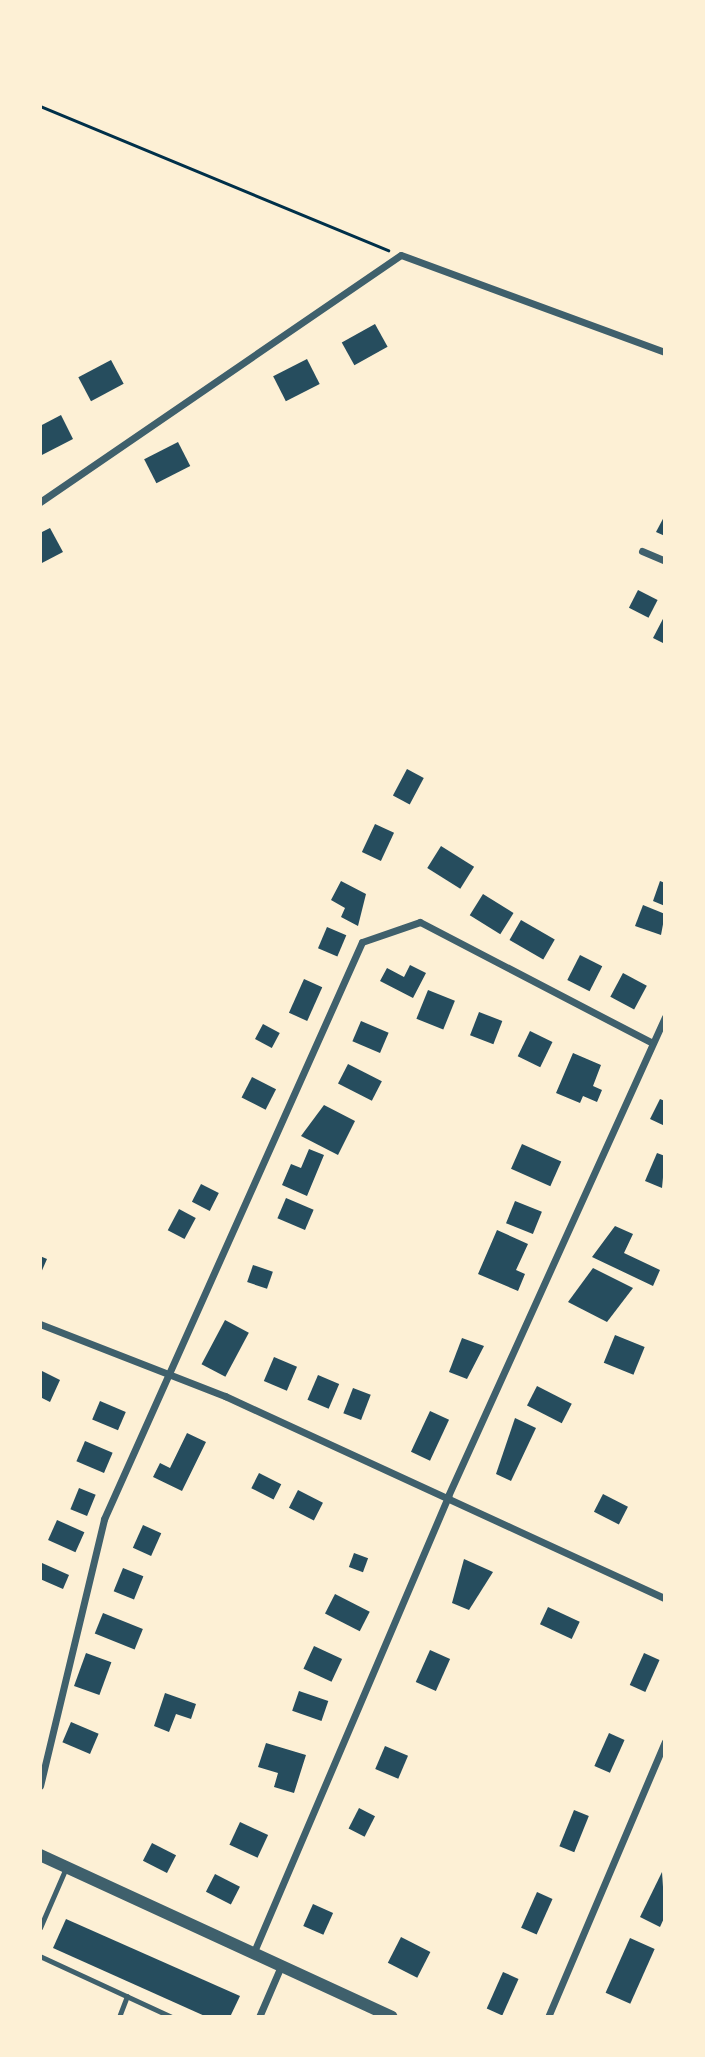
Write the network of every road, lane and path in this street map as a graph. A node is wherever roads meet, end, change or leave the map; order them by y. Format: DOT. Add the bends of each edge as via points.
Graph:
graph roads {
  1 [pos="40,106"];
  2 [pos="401,255"];
  3 [pos="665,352"];
  4 [pos="40,502"];
  5 [pos="642,551"];
  6 [pos="665,561"];
  7 [pos="665,1017"];
  8 [pos="653,1043"];
  9 [pos="40,1324"];
  10 [pos="167,1378"];
  11 [pos="448,1496"];
  12 [pos="665,1598"];
  13 [pos="665,1742"];
  14 [pos="40,1786"];
  15 [pos="40,1855"];
  16 [pos="66,1867"];
  17 [pos="40,1928"];
  18 [pos="254,1954"];
  19 [pos="40,1956"];
  20 [pos="281,1966"];
  21 [pos="127,1996"];
  22 [pos="119,2017"];
  23 [pos="172,2017"];
  24 [pos="259,2017"];
  25 [pos="392,2017"];
  26 [pos="548,2017"];
  1 -- 2 [label="path"];
  2 -- 3 [label="street"];
  2 -- 4 [label="street"];
  5 -- 6 [label="street"];
  7 -- 8 [label="street"];
  8 -- 10 [label="street" via="420,922 362,942"];
  8 -- 11 [label="street"];
  9 -- 10 [label="street"];
  10 -- 11 [label="street" via="225,1396"];
  10 -- 14 [label="street" via="104,1519"];
  11 -- 12 [label="street"];
  11 -- 18 [label="street"];
  13 -- 26 [label="street"];
  15 -- 16 [label="street"];
  16 -- 17 [label="lane"];
  16 -- 18 [label="street"];
  18 -- 20 [label="street"];
  19 -- 21 [label="lane"];
  20 -- 24 [label="street"];
  20 -- 25 [label="street"];
  21 -- 22 [label="lane"];
  21 -- 23 [label="lane"];
}
